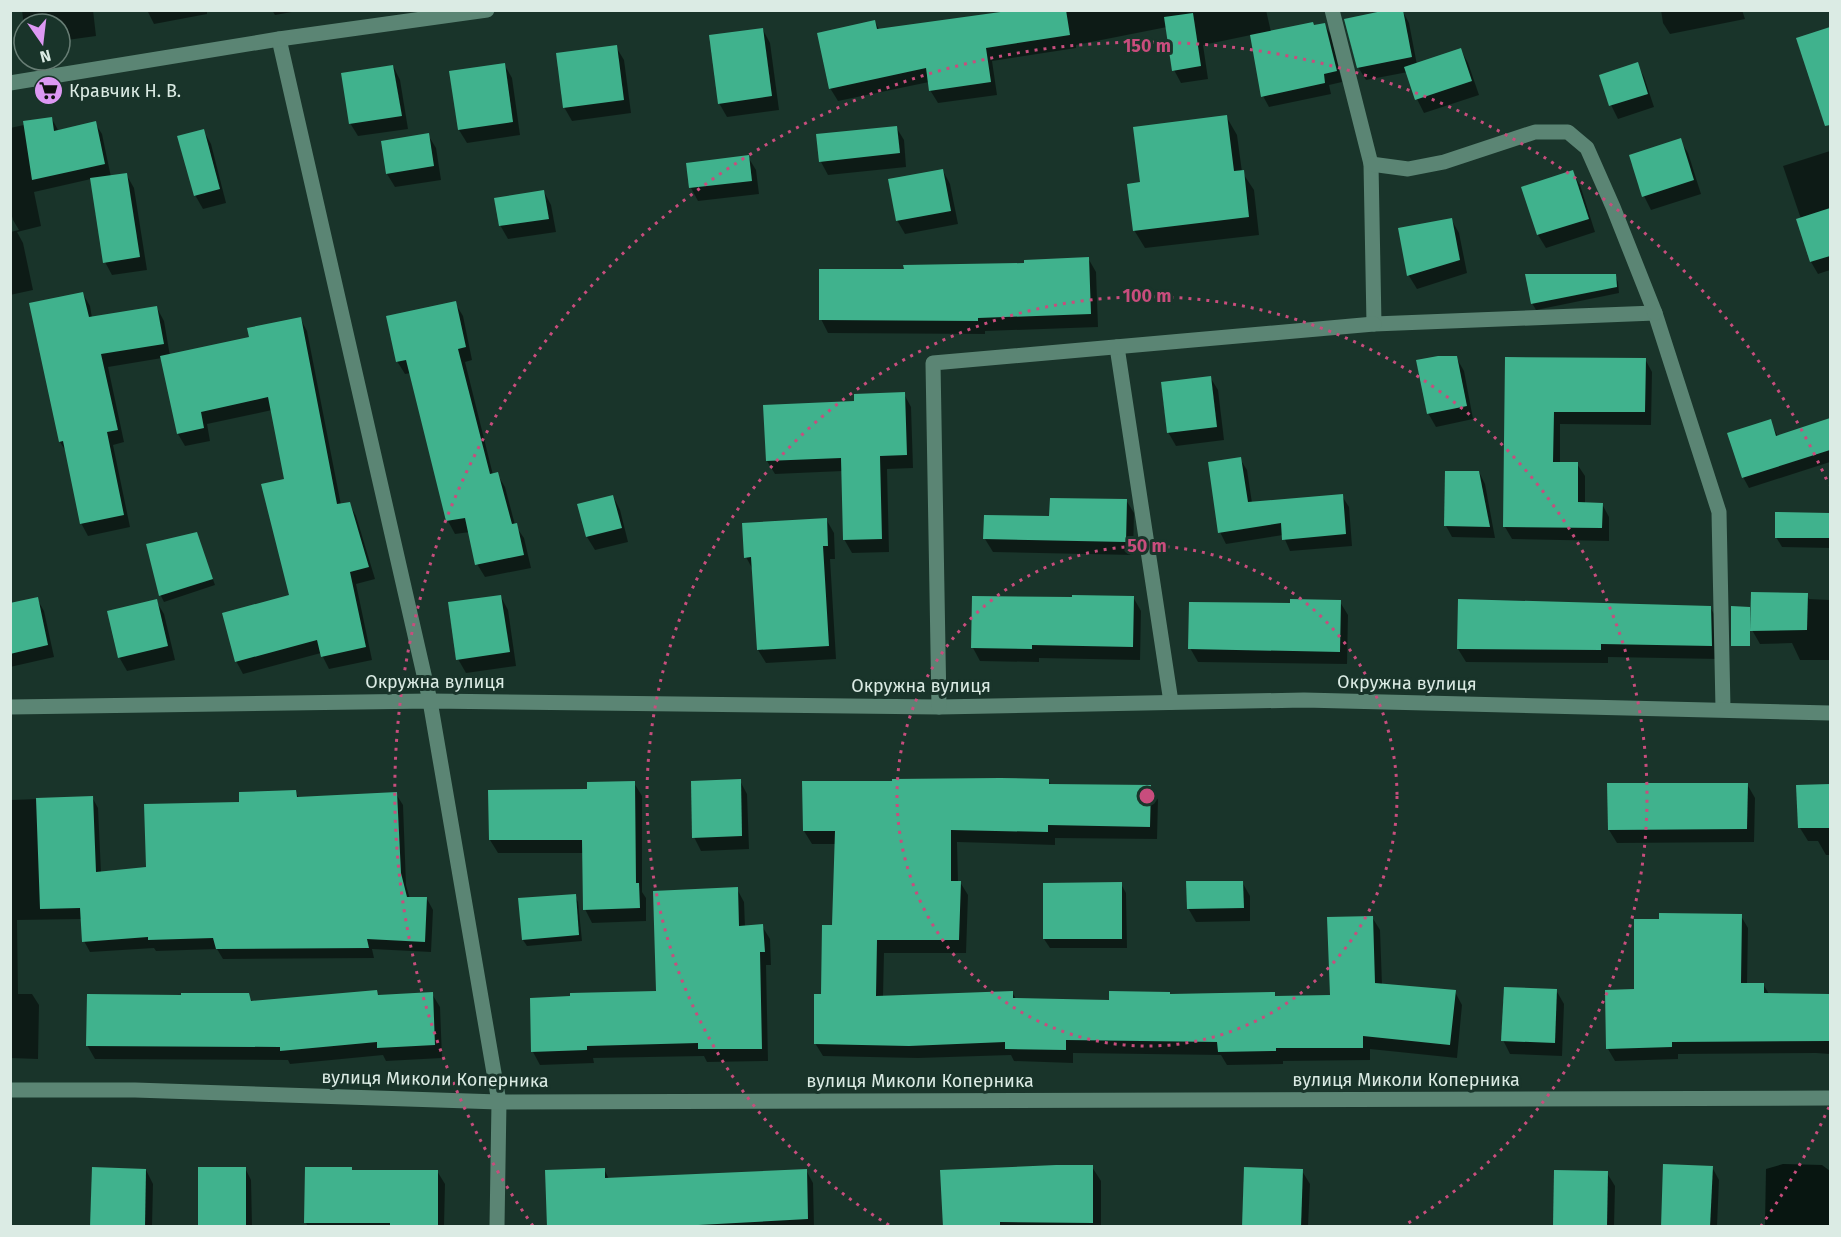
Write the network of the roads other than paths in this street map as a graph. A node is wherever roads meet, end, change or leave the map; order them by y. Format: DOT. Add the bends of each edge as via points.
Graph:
graph roads {
  1 [pos="487,10"];
  2 [pos="1332,10"];
  3 [pos="279,39"];
  4 [pos="10,82"];
  5 [pos="1371,164"];
  6 [pos="1655,313"];
  7 [pos="1374,324"];
  8 [pos="1117,347"];
  9 [pos="430,701"];
  10 [pos="1171,702"];
  11 [pos="10,707"];
  12 [pos="939,707"];
  13 [pos="1723,709"];
  14 [pos="1830,713"];
  15 [pos="10,1090"];
  16 [pos="1830,1098"];
  17 [pos="499,1102"];
  18 [pos="497,1227"];
  1 -- 3 [label="street"];
  2 -- 5 [label="street"];
  3 -- 4 [label="street"];
  3 -- 9 [label="street"];
  5 -- 6 [label="street" via="1408,169 1444,162 1535,132 1568,132 1587,148"];
  5 -- 7 [label="street"];
  6 -- 7 [label="street"];
  6 -- 13 [label="street" via="1719,512"];
  7 -- 8 [label="street"];
  8 -- 10 [label="street"];
  8 -- 12 [label="street" via="933,363"];
  9 -- 11 [label="street, Окружна вулиця"];
  9 -- 12 [label="street, Окружна вулиця"];
  9 -- 17 [label="street"];
  10 -- 12 [label="street, Окружна вулиця"];
  10 -- 13 [label="street, Окружна вулиця" via="1316,700"];
  13 -- 14 [label="street, Окружна вулиця"];
  15 -- 17 [label="street, вулиця Миколи Коперника" via="135,1090"];
  16 -- 17 [label="street, вулиця Миколи Коперника"];
  17 -- 18 [label="street"];
}
